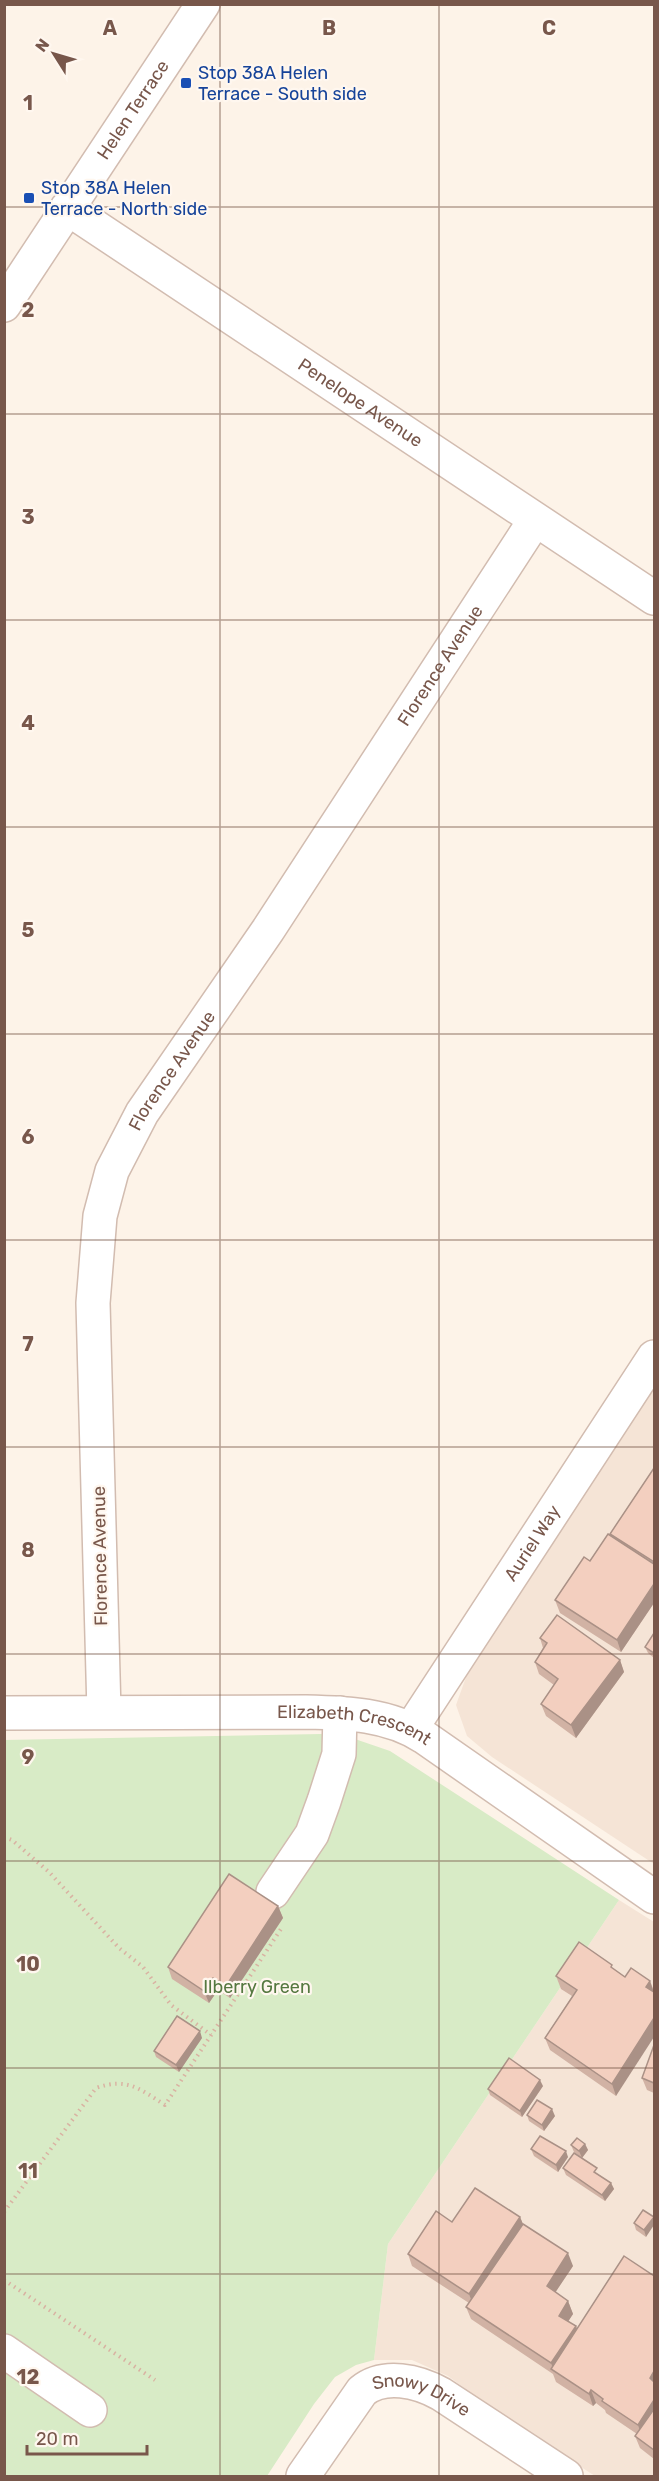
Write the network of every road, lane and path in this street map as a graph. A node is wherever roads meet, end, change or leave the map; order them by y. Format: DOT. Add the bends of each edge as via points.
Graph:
graph roads {
  1 [pos="203,4"];
  2 [pos="67,208"];
  3 [pos="4,305"];
  4 [pos="535,520"];
  5 [pos="654,598"];
  6 [pos="654,1357"];
  7 [pos="104,1712"];
  8 [pos="4,1713"];
  9 [pos="340,1713"];
  10 [pos="411,1729"];
  11 [pos="4,1837"];
  12 [pos="273,1892"];
  13 [pos="654,1897"];
  14 [pos="281,1928"];
  15 [pos="211,2035"];
  16 [pos="4,2212"];
  17 [pos="4,2280"];
  18 [pos="4,2351"];
  19 [pos="155,2380"];
  20 [pos="90,2410"];
  21 [pos="303,2476"];
  22 [pos="566,2476"];
  1 -- 2 [label="street, Helen Terrace"];
  2 -- 3 [label="street, Helen Terrace"];
  2 -- 4 [label="street, Penelope Avenue"];
  4 -- 5 [label="street, Penelope Avenue"];
  4 -- 7 [label="street, Florence Avenue" via="268,930 142,1113 112,1171 100,1216 93,1303"];
  6 -- 10 [label="street, Auriel Way"];
  7 -- 8 [label="street, Elizabeth Crescent"];
  7 -- 9 [label="street, Elizabeth Crescent"];
  9 -- 10 [label="street, Elizabeth Crescent" via="382,1718"];
  9 -- 12 [label="street" via="339,1754 312,1834"];
  10 -- 13 [label="street, Elizabeth Crescent"];
  11 -- 15 [label="path" via="49,1872 119,1948 143,1967 171,2005"];
  14 -- 15 [label="path"];
  15 -- 16 [label="path" via="165,2105 132,2085 107,2084 96,2088"];
  17 -- 19 [label="path"];
  18 -- 20 [label="street"];
  21 -- 22 [label="street, Snowy Drive" via="362,2391 371,2384 402,2381 422,2384 441,2394"];
}
